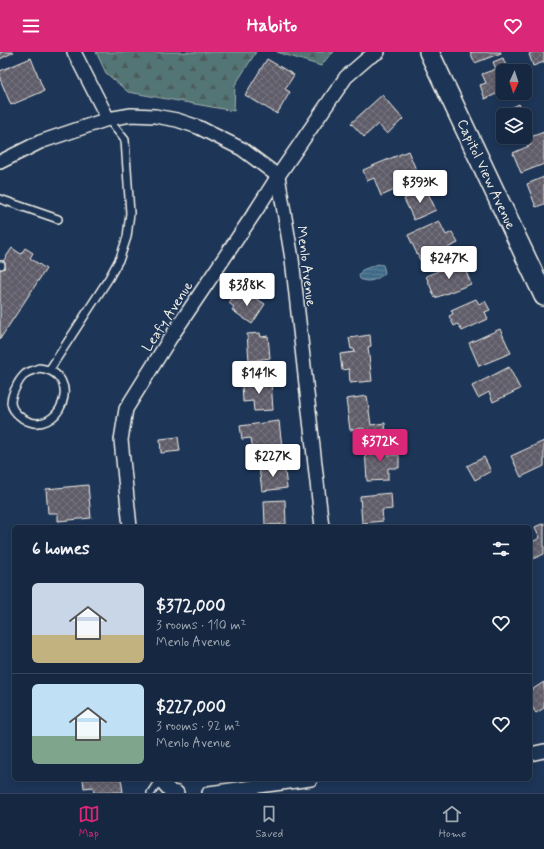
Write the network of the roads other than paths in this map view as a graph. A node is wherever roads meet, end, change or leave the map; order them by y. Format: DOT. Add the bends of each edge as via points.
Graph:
graph roads {
  1 [pos="74,52"];
  2 [pos="378,52"];
  3 [pos="429,52"];
  4 [pos="108,119"];
  5 [pos="0,162"];
  6 [pos="278,176"];
  7 [pos="0,199"];
  8 [pos="58,219"];
  9 [pos="544,296"];
  10 [pos="50,369"];
  11 [pos="130,525"];
  12 [pos="322,525"];
  13 [pos="544,751"];
  14 [pos="532,754"];
  15 [pos="159,781"];
  16 [pos="162,781"];
  17 [pos="296,781"];
  18 [pos="151,793"];
  19 [pos="177,793"];
  20 [pos="209,793"];
  1 -- 4 [label="street"];
  2 -- 6 [label="street, Leafy Avenue" via="346,77"];
  3 -- 9 [label="main road, Capitol View Avenue"];
  4 -- 5 [label="street" via="40,142"];
  4 -- 6 [label="street" via="131,115 155,116 198,127 242,149"];
  4 -- 10 [label="lane" via="125,140 130,213 127,236 120,258 109,278"];
  6 -- 11 [label="street, Leafy Avenue" via="126,409 121,440"];
  6 -- 12 [label="street, Menlo Avenue" via="292,259"];
  7 -- 8 [label="lane"];
  10 -- 10 [label="lane" via="39,368 26,374 19,381 11,398 11,405 16,414 27,421 38,424 49,421 56,415 63,401 63,383"];
  13 -- 14 [label="street"];
  15 -- 18 [label="lane"];
  16 -- 19 [label="street" via="171,792"];
  17 -- 20 [label="street"];
}
